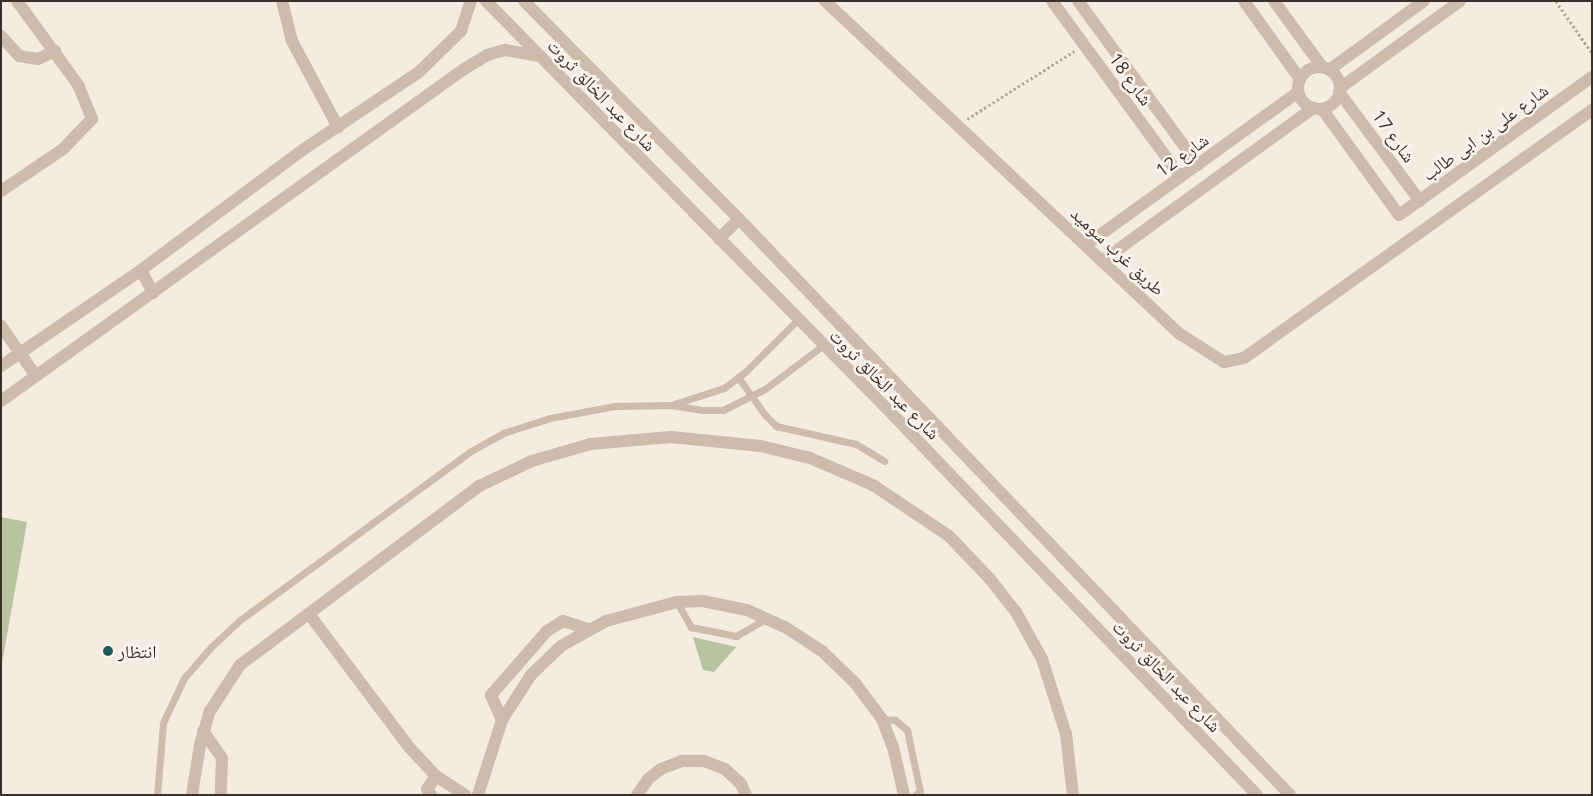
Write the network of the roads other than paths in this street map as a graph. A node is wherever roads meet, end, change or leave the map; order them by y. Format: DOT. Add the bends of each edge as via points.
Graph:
graph roads {
  1 [pos="17,1"];
  2 [pos="471,1"];
  3 [pos="486,1"];
  4 [pos="524,1"];
  5 [pos="825,1"];
  6 [pos="1052,1"];
  7 [pos="1078,1"];
  8 [pos="1244,1"];
  9 [pos="1274,1"];
  10 [pos="1424,1"];
  11 [pos="1460,1"];
  12 [pos="277,2"];
  13 [pos="1,36"];
  14 [pos="55,51"];
  15 [pos="541,57"];
  16 [pos="1326,69"];
  17 [pos="419,72"];
  18 [pos="1592,77"];
  19 [pos="1300,79"];
  20 [pos="433,90"];
  21 [pos="1340,90"];
  22 [pos="1298,92"];
  23 [pos="1317,109"];
  24 [pos="1592,110"];
  25 [pos="338,126"];
  26 [pos="1198,165"];
  27 [pos="1181,177"];
  28 [pos="1,191"];
  29 [pos="1420,200"];
  30 [pos="739,219"];
  31 [pos="720,239"];
  32 [pos="1086,245"];
  33 [pos="1102,261"];
  34 [pos="142,270"];
  35 [pos="153,293"];
  36 [pos="797,320"];
  37 [pos="1,326"];
  38 [pos="822,346"];
  39 [pos="20,352"];
  40 [pos="1,366"];
  41 [pos="36,376"];
  42 [pos="738,377"];
  43 [pos="751,397"];
  44 [pos="1,401"];
  45 [pos="671,405"];
  46 [pos="884,461"];
  47 [pos="677,602"];
  48 [pos="308,614"];
  49 [pos="767,619"];
  50 [pos="588,629"];
  51 [pos="882,719"];
  52 [pos="502,720"];
  53 [pos="203,731"];
  54 [pos="436,776"];
  55 [pos="157,795"];
  56 [pos="192,795"];
  57 [pos="220,795"];
  58 [pos="431,795"];
  59 [pos="465,795"];
  60 [pos="478,795"];
  61 [pos="637,795"];
  62 [pos="746,795"];
  63 [pos="904,795"];
  64 [pos="915,795"];
  65 [pos="1073,795"];
  66 [pos="1256,795"];
  67 [pos="1290,795"];
  1 -- 14 [label="street"];
  2 -- 17 [label="street" via="462,31"];
  3 -- 15 [label="street, شارع عبد الخالق ثروت"];
  4 -- 30 [label="street, شارع عبد الخالق ثروت"];
  5 -- 32 [label="street, طريق غرب سوميد"];
  6 -- 27 [label="street, شارع 18"];
  7 -- 26 [label="street, شارع 18"];
  8 -- 19 [label="street"];
  9 -- 16 [label="street"];
  10 -- 16 [label="street"];
  11 -- 21 [label="street"];
  12 -- 25 [label="street" via="292,41"];
  13 -- 14 [label="street" via="20,56 38,59"];
  14 -- 28 [label="street" via="88,103 91,124 63,149"];
  15 -- 20 [label="street" via="520,50 487,55"];
  15 -- 31 [label="street, شارع عبد الخالق ثروت"];
  16 -- 19 [label="street" via="1307,71"];
  16 -- 21 [label="street" via="1337,78"];
  17 -- 20 [label="street"];
  17 -- 25 [label="street"];
  18 -- 29 [label="street, شارع على بن ابى طالب"];
  19 -- 22 [label="street"];
  20 -- 35 [label="street" via="306,186"];
  21 -- 23 [label="street" via="1335,102"];
  21 -- 29 [label="street, شارع 17"];
  22 -- 23 [label="street" via="1305,104"];
  22 -- 26 [label="street, شارع 12"];
  23 -- 29 [label="street, شارع على بن ابى طالب" via="1399,215"];
  23 -- 33 [label="street"];
  24 -- 33 [label="street, طريق غرب سوميد" via="1234,362 1211,356 1180,334"];
  25 -- 34 [label="street"];
  26 -- 27 [label="street, شارع 12"];
  27 -- 32 [label="street, شارع 12"];
  30 -- 31 [label="street"];
  30 -- 67 [label="street, شارع عبد الخالق ثروت"];
  31 -- 36 [label="street, شارع عبد الخالق ثروت"];
  32 -- 33 [label="street, طريق غرب سوميد"];
  34 -- 35 [label="street"];
  34 -- 39 [label="street"];
  35 -- 41 [label="street"];
  36 -- 38 [label="street, شارع عبد الخالق ثروت"];
  36 -- 42 [label="lane"];
  37 -- 39 [label="street"];
  38 -- 43 [label="lane"];
  38 -- 66 [label="street, شارع عبد الخالق ثروت" via="896,418"];
  39 -- 40 [label="street"];
  39 -- 41 [label="street"];
  41 -- 44 [label="street"];
  42 -- 43 [label="lane"];
  42 -- 45 [label="lane" via="724,388"];
  43 -- 45 [label="lane" via="723,410"];
  43 -- 46 [label="lane" via="776,426 856,444"];
  45 -- 55 [label="lane" via="615,406 550,418 504,433 471,451 240,620 184,678 172,701 163,723"];
  47 -- 49 [label="street" via="703,601 747,610"];
  47 -- 49 [label="lane" via="691,627 736,636"];
  47 -- 50 [label="street"];
  48 -- 53 [label="street" via="240,665 218,694"];
  48 -- 54 [label="street" via="408,746"];
  48 -- 65 [label="street" via="479,486 532,461 590,444 671,437 762,446 810,458 873,485 919,513 949,536 1006,599 1042,659 1058,704 1066,734"];
  49 -- 51 [label="street" via="822,651 855,683"];
  50 -- 52 [label="street" via="561,646 531,675"];
  50 -- 52 [label="street" via="560,622 540,638 491,695"];
  51 -- 63 [label="street" via="893,747"];
  51 -- 64 [label="lane" via="895,720 908,730 920,791"];
  52 -- 60 [label="street"];
  53 -- 56 [label="street"];
  53 -- 57 [label="street" via="222,758"];
  54 -- 58 [label="street" via="427,789"];
  54 -- 59 [label="street"];
  61 -- 62 [label="street" via="648,779 661,769 682,761 704,761 725,769 741,784"];
}
